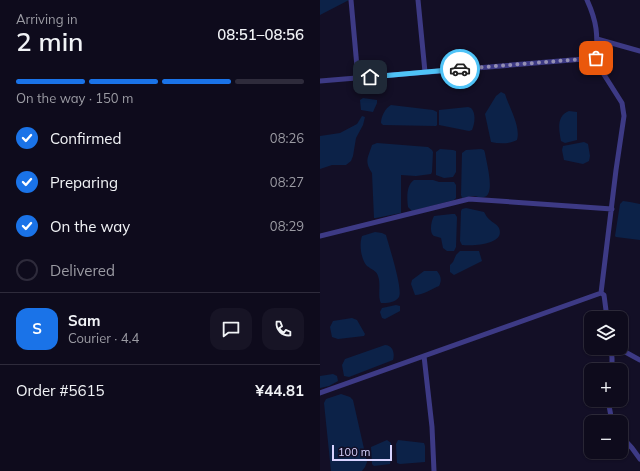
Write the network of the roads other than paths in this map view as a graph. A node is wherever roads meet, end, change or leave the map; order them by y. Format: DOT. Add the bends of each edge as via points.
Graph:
graph roads {
  1 [pos="351,0"];
  2 [pos="418,0"];
  3 [pos="587,0"];
  4 [pos="598,39"];
  5 [pos="640,51"];
  6 [pos="596,58"];
  7 [pos="425,72"];
  8 [pos="358,78"];
  9 [pos="320,81"];
  10 [pos="612,209"];
  11 [pos="320,236"];
  12 [pos="601,293"];
  13 [pos="606,311"];
  14 [pos="628,353"];
  15 [pos="424,356"];
  16 [pos="640,360"];
  17 [pos="320,392"];
  18 [pos="628,444"];
  19 [pos="640,459"];
  20 [pos="434,471"];
  1 -- 8 [label="street"];
  2 -- 7 [label="street"];
  3 -- 4 [label="street"];
  4 -- 5 [label="street"];
  4 -- 6 [label="street"];
  6 -- 7 [label="street"];
  6 -- 10 [label="street" via="624,112"];
  7 -- 8 [label="street"];
  8 -- 9 [label="street"];
  10 -- 11 [label="street" via="469,200"];
  10 -- 12 [label="street"];
  12 -- 13 [label="street" via="604,295"];
  12 -- 15 [label="street"];
  14 -- 16 [label="street"];
  15 -- 17 [label="street"];
  15 -- 20 [label="street"];
  18 -- 19 [label="street"];
}
